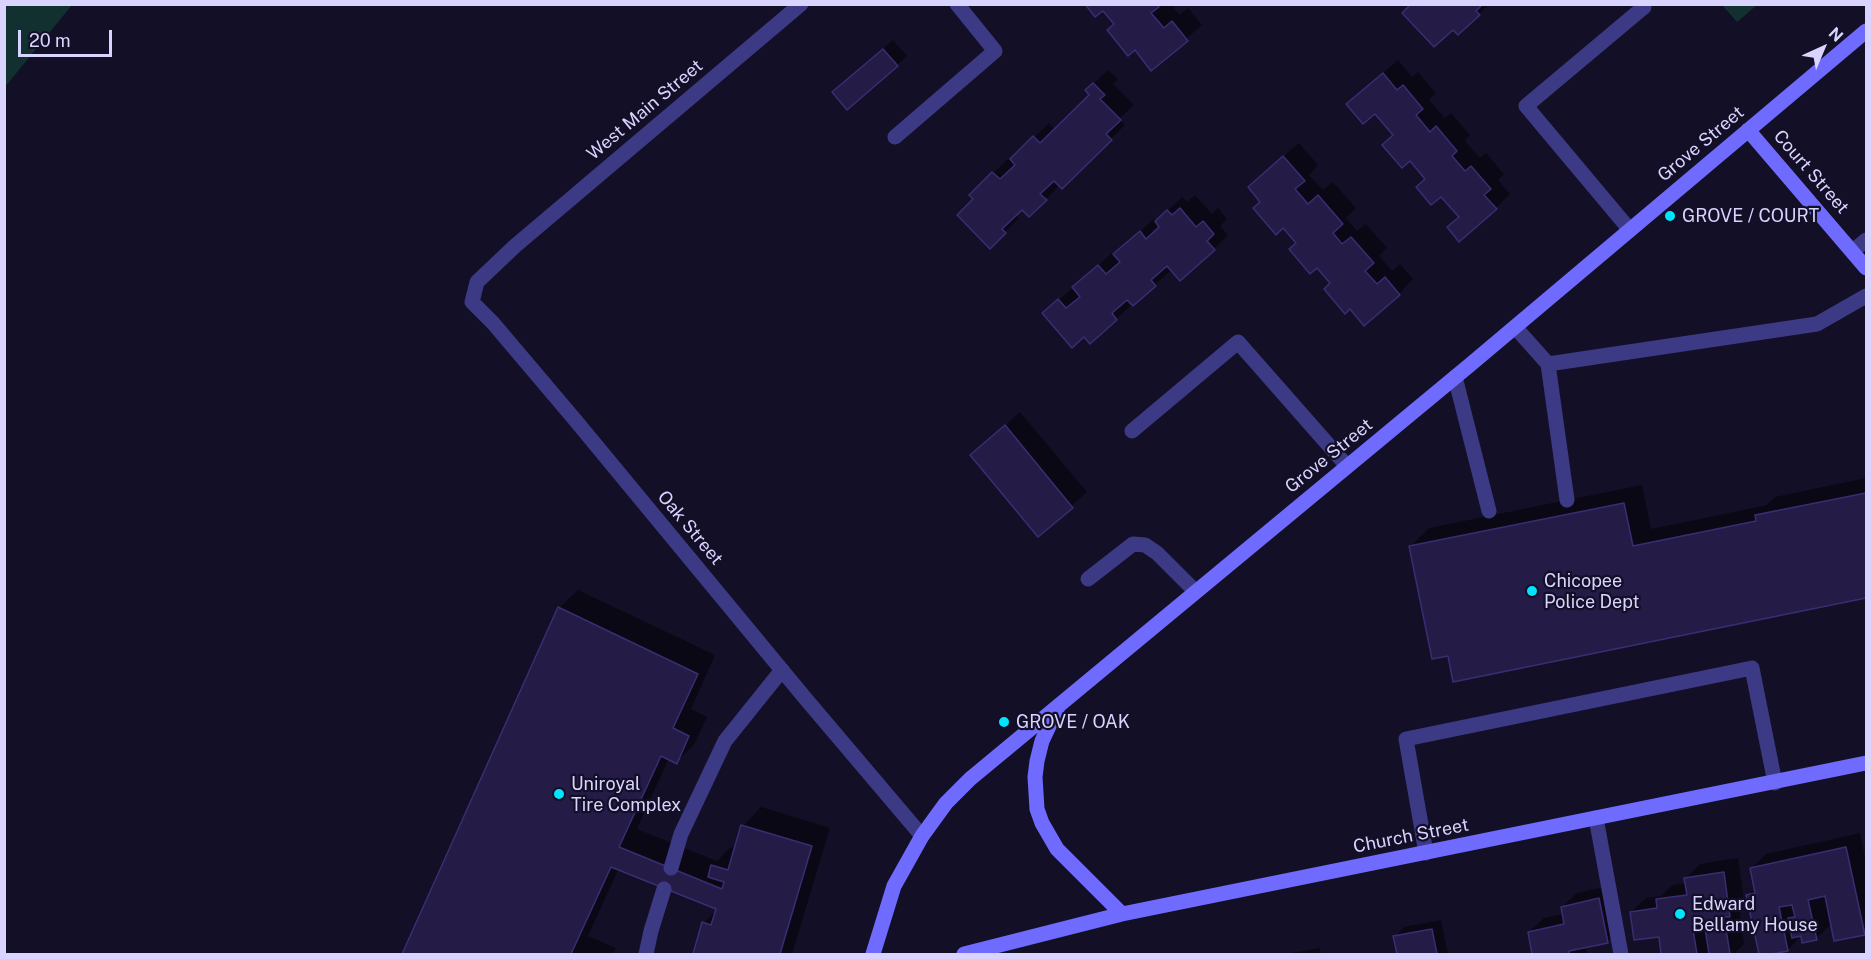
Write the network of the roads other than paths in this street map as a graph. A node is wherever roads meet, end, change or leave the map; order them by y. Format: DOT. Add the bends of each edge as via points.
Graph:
graph roads {
  1 [pos="801,4"];
  2 [pos="957,4"];
  3 [pos="1644,7"];
  4 [pos="1866,31"];
  5 [pos="1748,130"];
  6 [pos="895,137"];
  7 [pos="1630,230"];
  8 [pos="1866,240"];
  9 [pos="515,246"];
  10 [pos="1853,251"];
  11 [pos="1866,268"];
  12 [pos="1866,296"];
  13 [pos="1515,327"];
  14 [pos="1548,364"];
  15 [pos="1455,377"];
  16 [pos="1132,431"];
  17 [pos="1347,466"];
  18 [pos="1567,500"];
  19 [pos="1489,511"];
  20 [pos="1088,579"];
  21 [pos="1195,591"];
  22 [pos="782,670"];
  23 [pos="1060,702"];
  24 [pos="1866,765"];
  25 [pos="1775,783"];
  26 [pos="1596,818"];
  27 [pos="922,836"];
  28 [pos="1426,853"];
  29 [pos="671,868"];
  30 [pos="664,889"];
  31 [pos="1122,914"];
  32 [pos="646,954"];
  33 [pos="873,954"];
  34 [pos="964,954"];
  35 [pos="1621,954"];
  1 -- 9 [label="street, West Main Street"];
  2 -- 6 [label="street" via="995,51"];
  3 -- 7 [label="street" via="1526,106"];
  4 -- 5 [label="main road, Grove Street"];
  5 -- 7 [label="main road, Grove Street"];
  5 -- 10 [label="main road, Court Street"];
  7 -- 13 [label="main road, Grove Street"];
  8 -- 10 [label="street"];
  9 -- 22 [label="street, Oak Street" via="477,282 472,302"];
  10 -- 11 [label="main road, Court Street"];
  12 -- 14 [label="street" via="1817,324"];
  13 -- 14 [label="street"];
  13 -- 15 [label="main road, Grove Street"];
  14 -- 18 [label="street"];
  15 -- 17 [label="main road, Grove Street"];
  15 -- 19 [label="street"];
  16 -- 17 [label="street" via="1239,342"];
  17 -- 21 [label="main road, Grove Street"];
  20 -- 21 [label="street" via="1133,544 1145,545"];
  21 -- 23 [label="main road, Grove Street"];
  22 -- 27 [label="street, Oak Street"];
  22 -- 29 [label="street" via="725,741 681,834"];
  23 -- 27 [label="main road, Grove Street" via="970,779"];
  23 -- 31 [label="main road" via="1037,761 1037,809 1058,849"];
  24 -- 25 [label="main road, Church Street"];
  25 -- 26 [label="main road, Church Street"];
  25 -- 28 [label="street" via="1752,668 1406,739"];
  26 -- 28 [label="main road, Church Street"];
  26 -- 35 [label="street"];
  27 -- 33 [label="main road, Grove Street" via="894,886"];
  28 -- 31 [label="main road, Church Street"];
  30 -- 32 [label="street"];
  31 -- 34 [label="main road, Church Street"];
}
